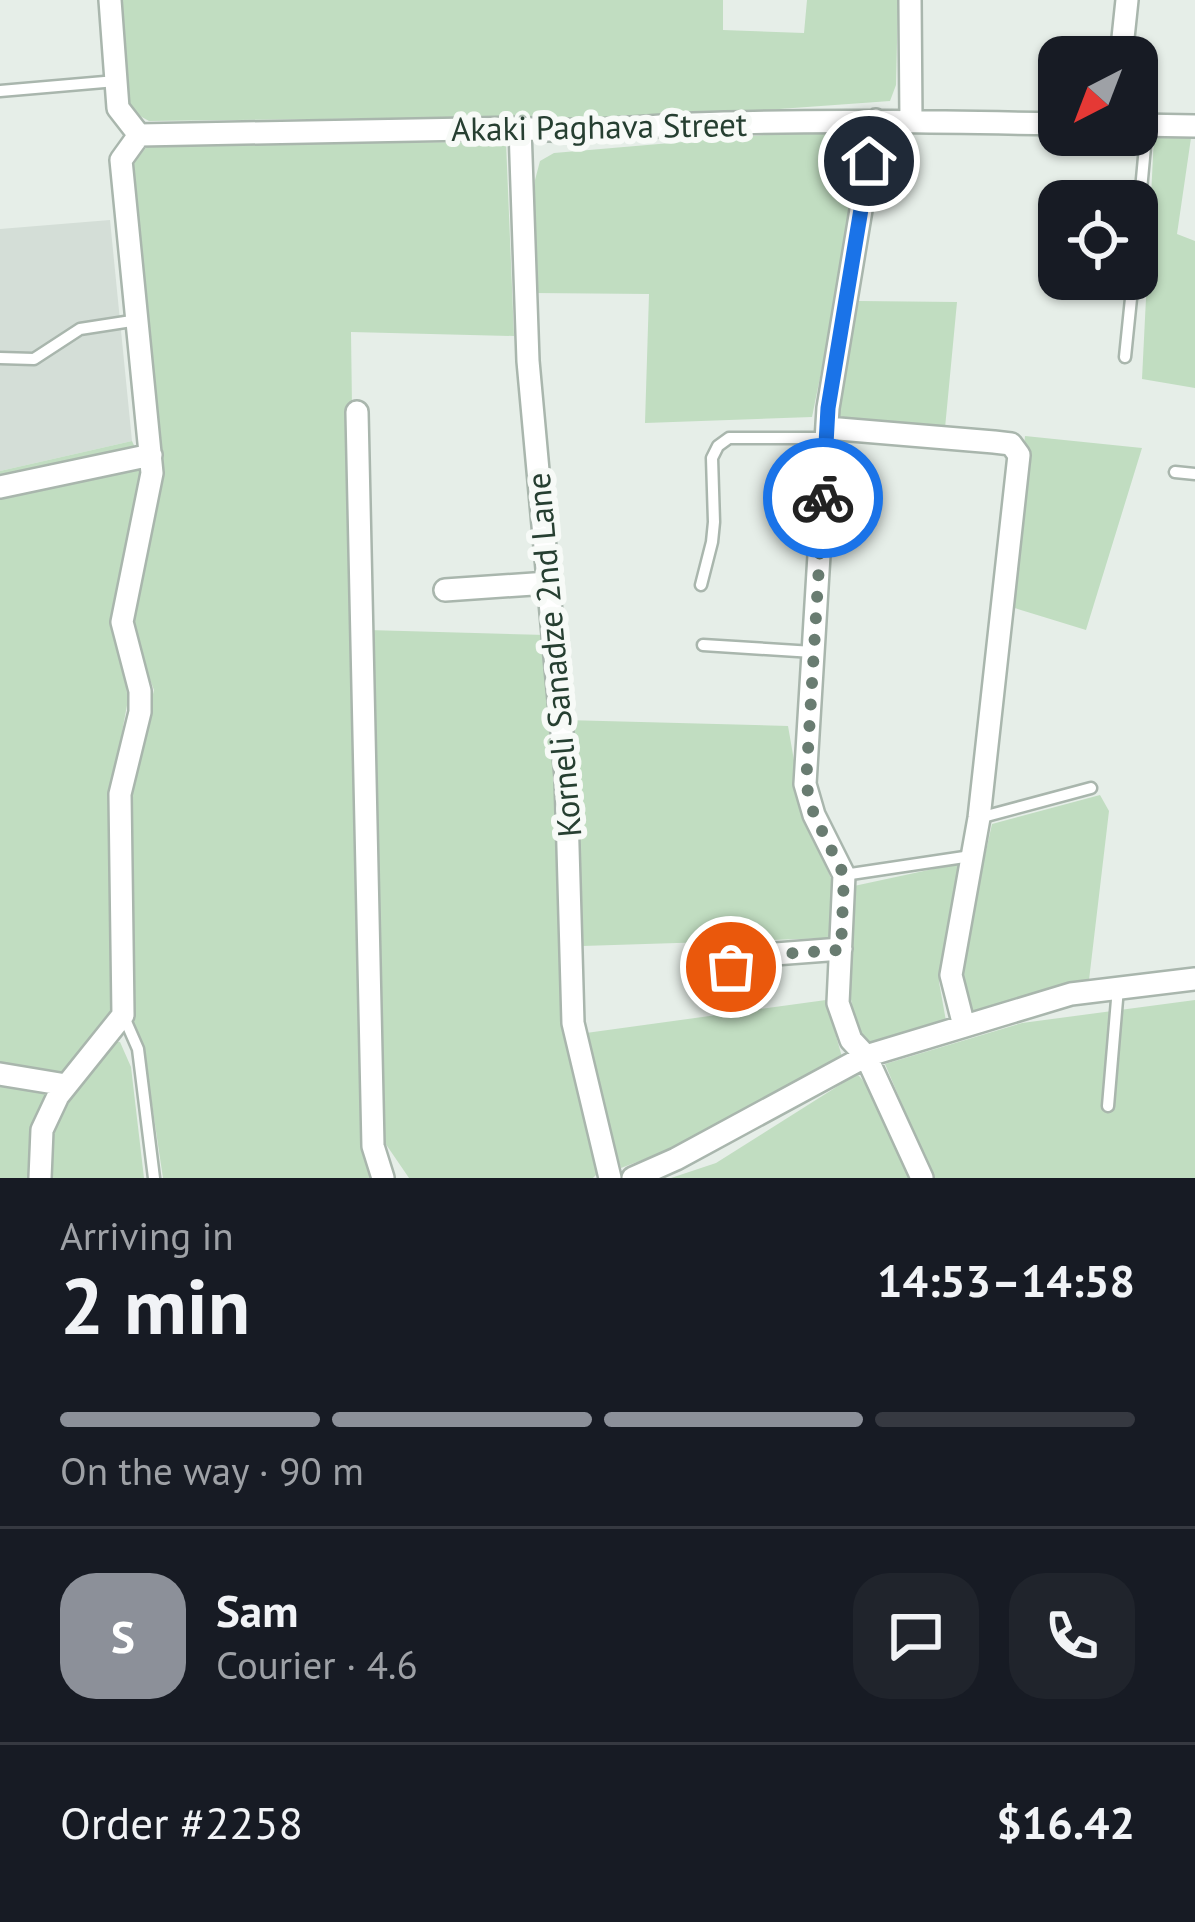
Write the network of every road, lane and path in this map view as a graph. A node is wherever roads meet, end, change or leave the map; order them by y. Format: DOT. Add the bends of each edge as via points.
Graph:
graph roads {
  1 [pos="110,0"];
  2 [pos="910,0"];
  3 [pos="1127,0"];
  4 [pos="1123,36"];
  5 [pos="116,82"];
  6 [pos="0,91"];
  7 [pos="876,120"];
  8 [pos="911,122"];
  9 [pos="1038,124"];
  10 [pos="1158,125"];
  11 [pos="1195,126"];
  12 [pos="520,128"];
  13 [pos="140,135"];
  14 [pos="1130,300"];
  15 [pos="138,320"];
  16 [pos="1125,357"];
  17 [pos="0,358"];
  18 [pos="357,412"];
  19 [pos="827,433"];
  20 [pos="151,455"];
  21 [pos="1175,472"];
  22 [pos="1195,474"];
  23 [pos="0,488"];
  24 [pos="548,584"];
  25 [pos="701,585"];
  26 [pos="445,590"];
  27 [pos="703,645"];
  28 [pos="813,652"];
  29 [pos="1091,788"];
  30 [pos="979,818"];
  31 [pos="972,856"];
  32 [pos="844,875"];
  33 [pos="841,950"];
  34 [pos="1195,979"];
  35 [pos="728,980"];
  36 [pos="1118,988"];
  37 [pos="123,1015"];
  38 [pos="964,1025"];
  39 [pos="866,1056"];
  40 [pos="0,1074"];
  41 [pos="66,1085"];
  42 [pos="1108,1106"];
  43 [pos="40,1178"];
  44 [pos="154,1178"];
  45 [pos="383,1178"];
  46 [pos="610,1178"];
  47 [pos="633,1178"];
  48 [pos="922,1178"];
  1 -- 5 [label="street"];
  2 -- 8 [label="street"];
  3 -- 4 [label="street"];
  5 -- 6 [label="lane"];
  5 -- 13 [label="street" via="118,108"];
  7 -- 8 [label="street, Akaki Paghava Street"];
  7 -- 12 [label="street, Akaki Paghava Street"];
  7 -- 19 [label="street"];
  8 -- 9 [label="street, Akaki Paghava Street"];
  10 -- 11 [label="street"];
  12 -- 13 [label="street, Akaki Paghava Street"];
  12 -- 24 [label="street, Korneli Sanadze 2nd Lane" via="528,361"];
  13 -- 15 [label="street" via="121,160"];
  14 -- 16 [label="lane"];
  15 -- 17 [label="lane" via="80,329 34,359"];
  15 -- 20 [label="street"];
  18 -- 45 [label="street" via="373,1145"];
  19 -- 25 [label="lane" via="729,438 718,446"];
  19 -- 28 [label="street"];
  19 -- 30 [label="street" via="994,442 1011,444 1019,455"];
  20 -- 23 [label="street"];
  20 -- 37 [label="street" via="122,622 140,691 120,794"];
  21 -- 22 [label="lane"];
  24 -- 26 [label="street"];
  24 -- 46 [label="street, Korneli Sanadze 2nd Lane" via="566,777 573,1023"];
  27 -- 28 [label="lane"];
  28 -- 32 [label="street" via="806,784"];
  29 -- 30 [label="lane"];
  30 -- 31 [label="street"];
  31 -- 32 [label="lane"];
  31 -- 38 [label="street" via="951,976"];
  32 -- 33 [label="street"];
  33 -- 35 [label="street" via="748,956 731,967"];
  33 -- 39 [label="street" via="838,1003"];
  34 -- 36 [label="street"];
  36 -- 38 [label="street"];
  36 -- 42 [label="lane"];
  37 -- 41 [label="street"];
  37 -- 44 [label="lane" via="138,1049"];
  38 -- 39 [label="street"];
  39 -- 47 [label="street"];
  39 -- 48 [label="street"];
  40 -- 41 [label="street"];
  41 -- 43 [label="street" via="42,1130"];
}
